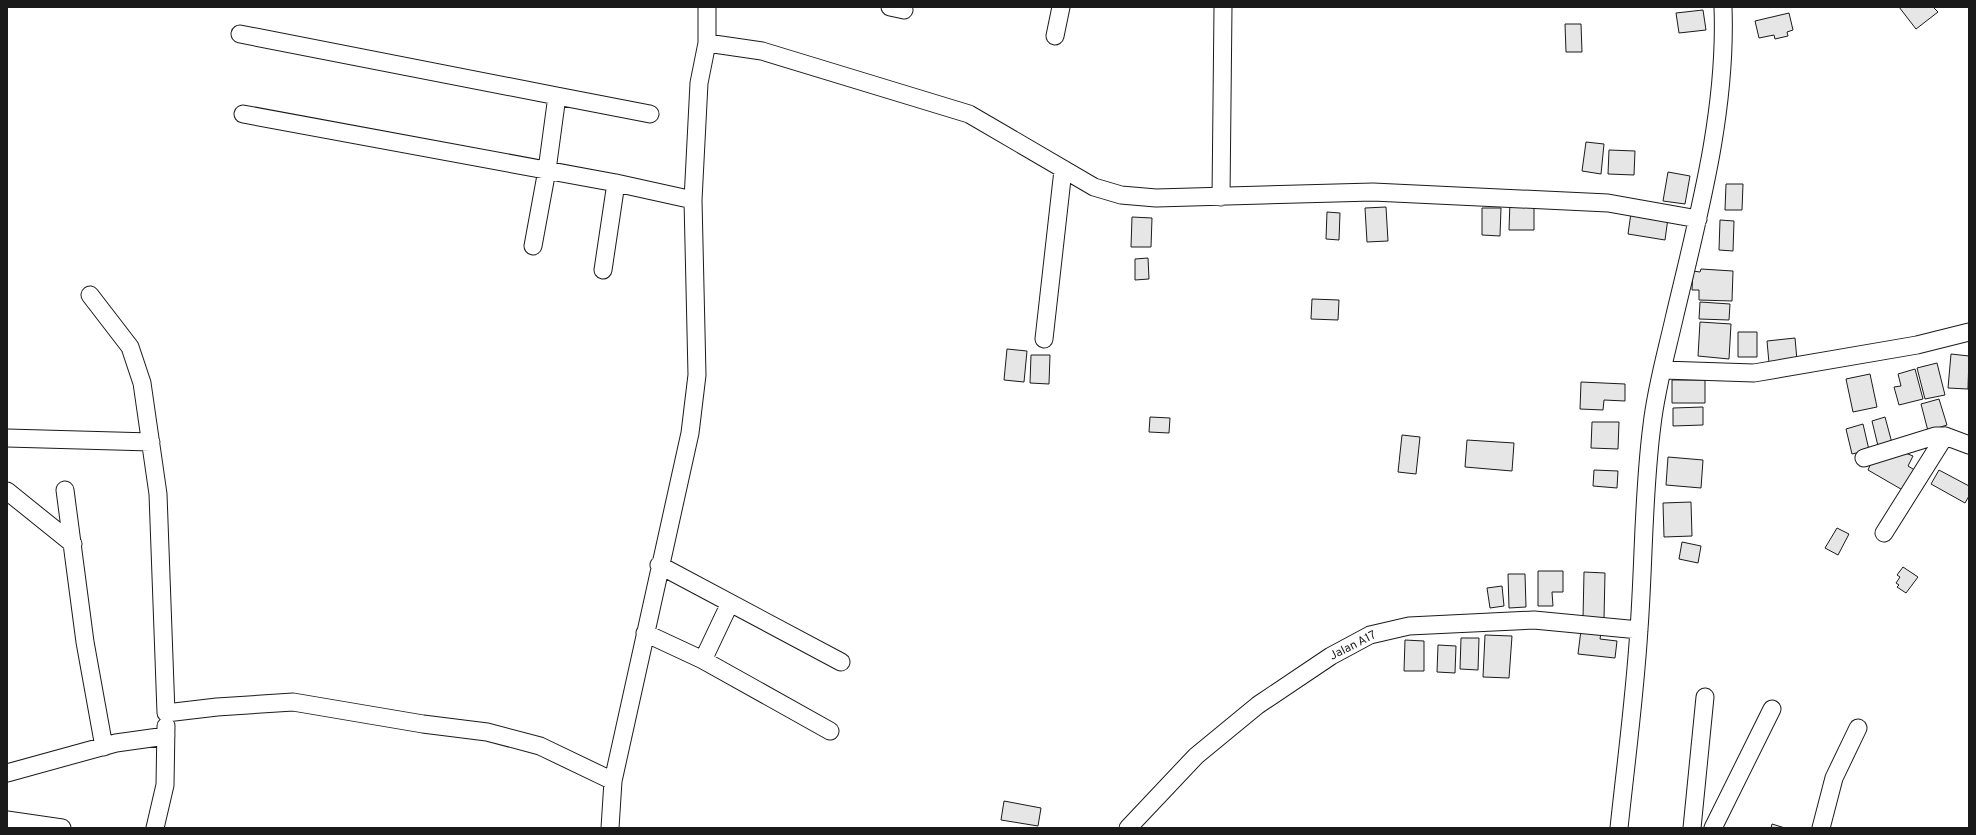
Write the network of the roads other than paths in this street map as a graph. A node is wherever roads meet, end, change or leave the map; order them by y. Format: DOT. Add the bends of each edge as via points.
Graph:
graph roads {
  1 [pos="707,7"];
  2 [pos="1061,7"];
  3 [pos="1223,7"];
  4 [pos="1723,7"];
  5 [pos="240,34"];
  6 [pos="1055,36"];
  7 [pos="708,43"];
  8 [pos="557,96"];
  9 [pos="243,114"];
  10 [pos="650,114"];
  11 [pos="547,170"];
  12 [pos="1063,170"];
  13 [pos="616,183"];
  14 [pos="1221,197"];
  15 [pos="693,200"];
  16 [pos="1698,219"];
  17 [pos="533,246"];
  18 [pos="604,270"];
  19 [pos="90,295"];
  20 [pos="1969,332"];
  21 [pos="1044,339"];
  22 [pos="1662,370"];
  23 [pos="1945,436"];
  24 [pos="7,438"];
  25 [pos="151,442"];
  26 [pos="1969,445"];
  27 [pos="1864,458"];
  28 [pos="65,490"];
  29 [pos="7,491"];
  30 [pos="1884,533"];
  31 [pos="73,544"];
  32 [pos="660,566"];
  33 [pos="730,603"];
  34 [pos="1639,630"];
  35 [pos="645,633"];
  36 [pos="703,660"];
  37 [pos="841,662"];
  38 [pos="1705,697"];
  39 [pos="1772,709"];
  40 [pos="166,713"];
  41 [pos="1858,728"];
  42 [pos="830,731"];
  43 [pos="166,736"];
  44 [pos="104,746"];
  45 [pos="7,773"];
  46 [pos="612,781"];
  47 [pos="7,820"];
  48 [pos="62,828"];
  49 [pos="155,828"];
  50 [pos="610,828"];
  51 [pos="1128,828"];
  52 [pos="1619,828"];
  53 [pos="1692,828"];
  54 [pos="1713,828"];
  55 [pos="1821,828"];
  1 -- 7 [label="street"];
  2 -- 6 [label="street"];
  3 -- 14 [label="street"];
  4 -- 16 [label="street" via="1724,38 1717,122"];
  5 -- 8 [label="street"];
  7 -- 12 [label="street" via="762,51 969,114"];
  7 -- 15 [label="street" via="699,83"];
  8 -- 10 [label="street"];
  8 -- 11 [label="street"];
  9 -- 11 [label="street"];
  11 -- 13 [label="street"];
  11 -- 17 [label="street"];
  12 -- 14 [label="street" via="1094,187 1121,195 1156,198"];
  12 -- 21 [label="street"];
  13 -- 15 [label="street"];
  13 -- 18 [label="street"];
  14 -- 16 [label="street" via="1373,192 1608,203"];
  15 -- 32 [label="street" via="697,375 690,433"];
  16 -- 22 [label="street"];
  19 -- 25 [label="street" via="130,347 142,383"];
  20 -- 22 [label="street" via="1917,345 1754,373"];
  22 -- 34 [label="street" via="1652,424"];
  23 -- 26 [label="street"];
  23 -- 27 [label="street" via="1927,438"];
  23 -- 30 [label="street"];
  24 -- 25 [label="street"];
  25 -- 40 [label="street" via="158,494"];
  28 -- 31 [label="street"];
  29 -- 31 [label="street"];
  31 -- 44 [label="street" via="85,642"];
  32 -- 33 [label="street"];
  32 -- 35 [label="street"];
  33 -- 36 [label="street"];
  33 -- 37 [label="street"];
  34 -- 51 [label="street, Jalan A17" via="1534,620 1409,626 1370,636 1331,656 1258,705 1196,756"];
  34 -- 52 [label="street"];
  35 -- 36 [label="street"];
  35 -- 46 [label="street"];
  36 -- 42 [label="street"];
  38 -- 53 [label="street"];
  39 -- 54 [label="street"];
  40 -- 43 [label="street"];
  40 -- 46 [label="street" via="293,702 487,732 540,746"];
  41 -- 55 [label="street" via="1834,778"];
  43 -- 44 [label="street"];
  43 -- 49 [label="street" via="164,785"];
  44 -- 45 [label="street"];
  46 -- 50 [label="street"];
  47 -- 48 [label="street"];
}
